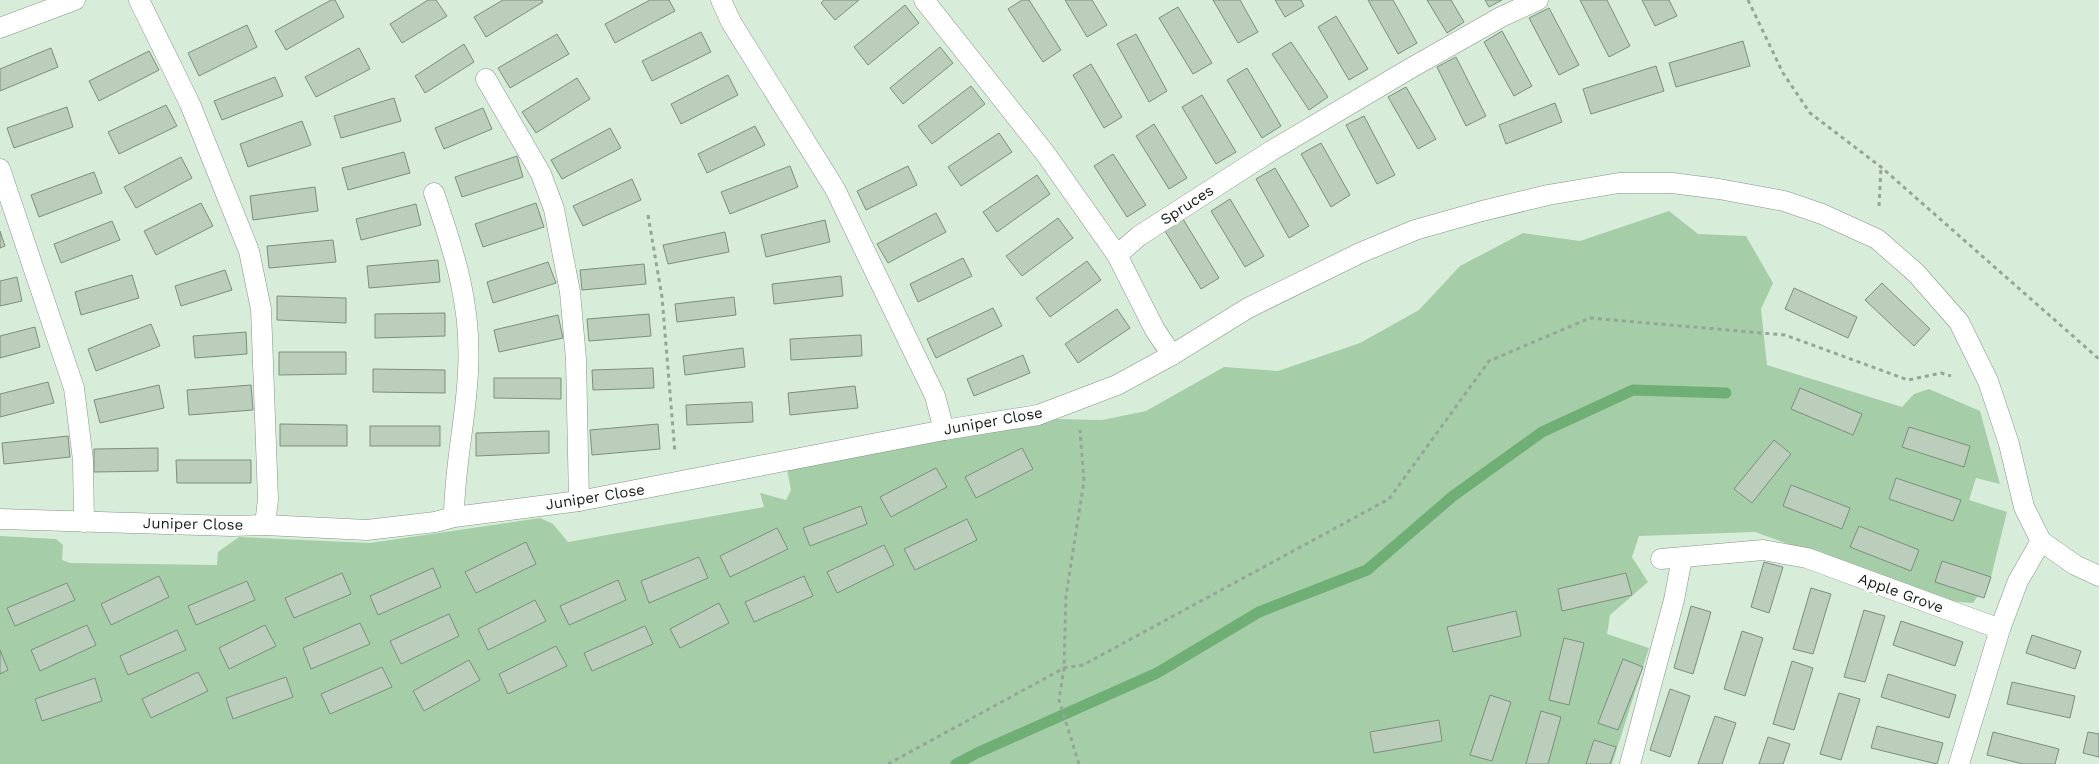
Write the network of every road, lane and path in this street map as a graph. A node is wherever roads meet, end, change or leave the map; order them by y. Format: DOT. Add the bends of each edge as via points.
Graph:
graph roads {
  1 [pos="75,0"];
  2 [pos="139,0"];
  3 [pos="721,0"];
  4 [pos="924,0"];
  5 [pos="1538,0"];
  6 [pos="1748,0"];
  7 [pos="0,28"];
  8 [pos="486,79"];
  9 [pos="1881,167"];
  10 [pos="0,169"];
  11 [pos="434,193"];
  12 [pos="648,216"];
  13 [pos="1877,239"];
  14 [pos="1117,255"];
  15 [pos="1172,355"];
  16 [pos="2099,358"];
  17 [pos="1988,381"];
  18 [pos="1072,403"];
  19 [pos="944,430"];
  20 [pos="678,482"];
  21 [pos="579,501"];
  22 [pos="454,517"];
  23 [pos="0,519"];
  24 [pos="84,522"];
  25 [pos="266,524"];
  26 [pos="2040,541"];
  27 [pos="1682,558"];
  28 [pos="1662,559"];
  29 [pos="2099,576"];
  30 [pos="2000,629"];
  31 [pos="1064,668"];
  32 [pos="888,764"];
  33 [pos="1080,764"];
  34 [pos="1630,764"];
  35 [pos="1959,764"];
  1 -- 7 [label="lane"];
  2 -- 25 [label="lane" via="190,104 248,250 261,309 268,499"];
  3 -- 19 [label="lane" via="731,22 835,189 935,396"];
  4 -- 14 [label="lane" via="1045,153"];
  5 -- 14 [label="lane, Spruces" via="1501,17 1271,151 1139,236"];
  6 -- 9 [label="path" via="1783,73 1810,112"];
  8 -- 21 [label="lane" via="541,174 554,209 570,292 576,359"];
  9 -- 13 [label="path"];
  9 -- 16 [label="path"];
  10 -- 24 [label="lane" via="74,388 83,460"];
  11 -- 22 [label="lane" via="454,250 467,312 468,372"];
  12 -- 20 [label="path" via="662,297"];
  13 -- 15 [label="lane, Juniper Close" via="1784,201 1672,183 1619,183 1548,195 1415,230 1248,308"];
  13 -- 17 [label="lane, Juniper Close" via="1916,273 1959,322"];
  14 -- 15 [label="lane" via="1155,330"];
  15 -- 18 [label="lane, Juniper Close" via="1117,385"];
  17 -- 26 [label="lane, Juniper Close" via="2009,444 2024,507"];
  17 -- 31 [label="path" via="1972,382 1941,373 1908,380 1785,335 1590,318 1489,361 1389,499 1084,665"];
  18 -- 19 [label="lane, Juniper Close" via="1038,415"];
  18 -- 31 [label="path" via="1081,431 1084,481 1066,596"];
  19 -- 20 [label="lane, Juniper Close"];
  20 -- 21 [label="lane, Juniper Close"];
  21 -- 22 [label="lane, Juniper Close"];
  22 -- 25 [label="lane, Juniper Close" via="367,530"];
  23 -- 24 [label="lane, Juniper Close"];
  24 -- 25 [label="lane, Juniper Close"];
  26 -- 29 [label="lane" via="2075,565"];
  26 -- 30 [label="lane" via="2018,581"];
  27 -- 28 [label="lane, Apple Grove"];
  27 -- 30 [label="lane, Apple Grove" via="1763,550 1807,558"];
  27 -- 34 [label="lane" via="1674,600"];
  30 -- 35 [label="lane"];
  31 -- 32 [label="path"];
  31 -- 33 [label="path" via="1060,700"];
}
